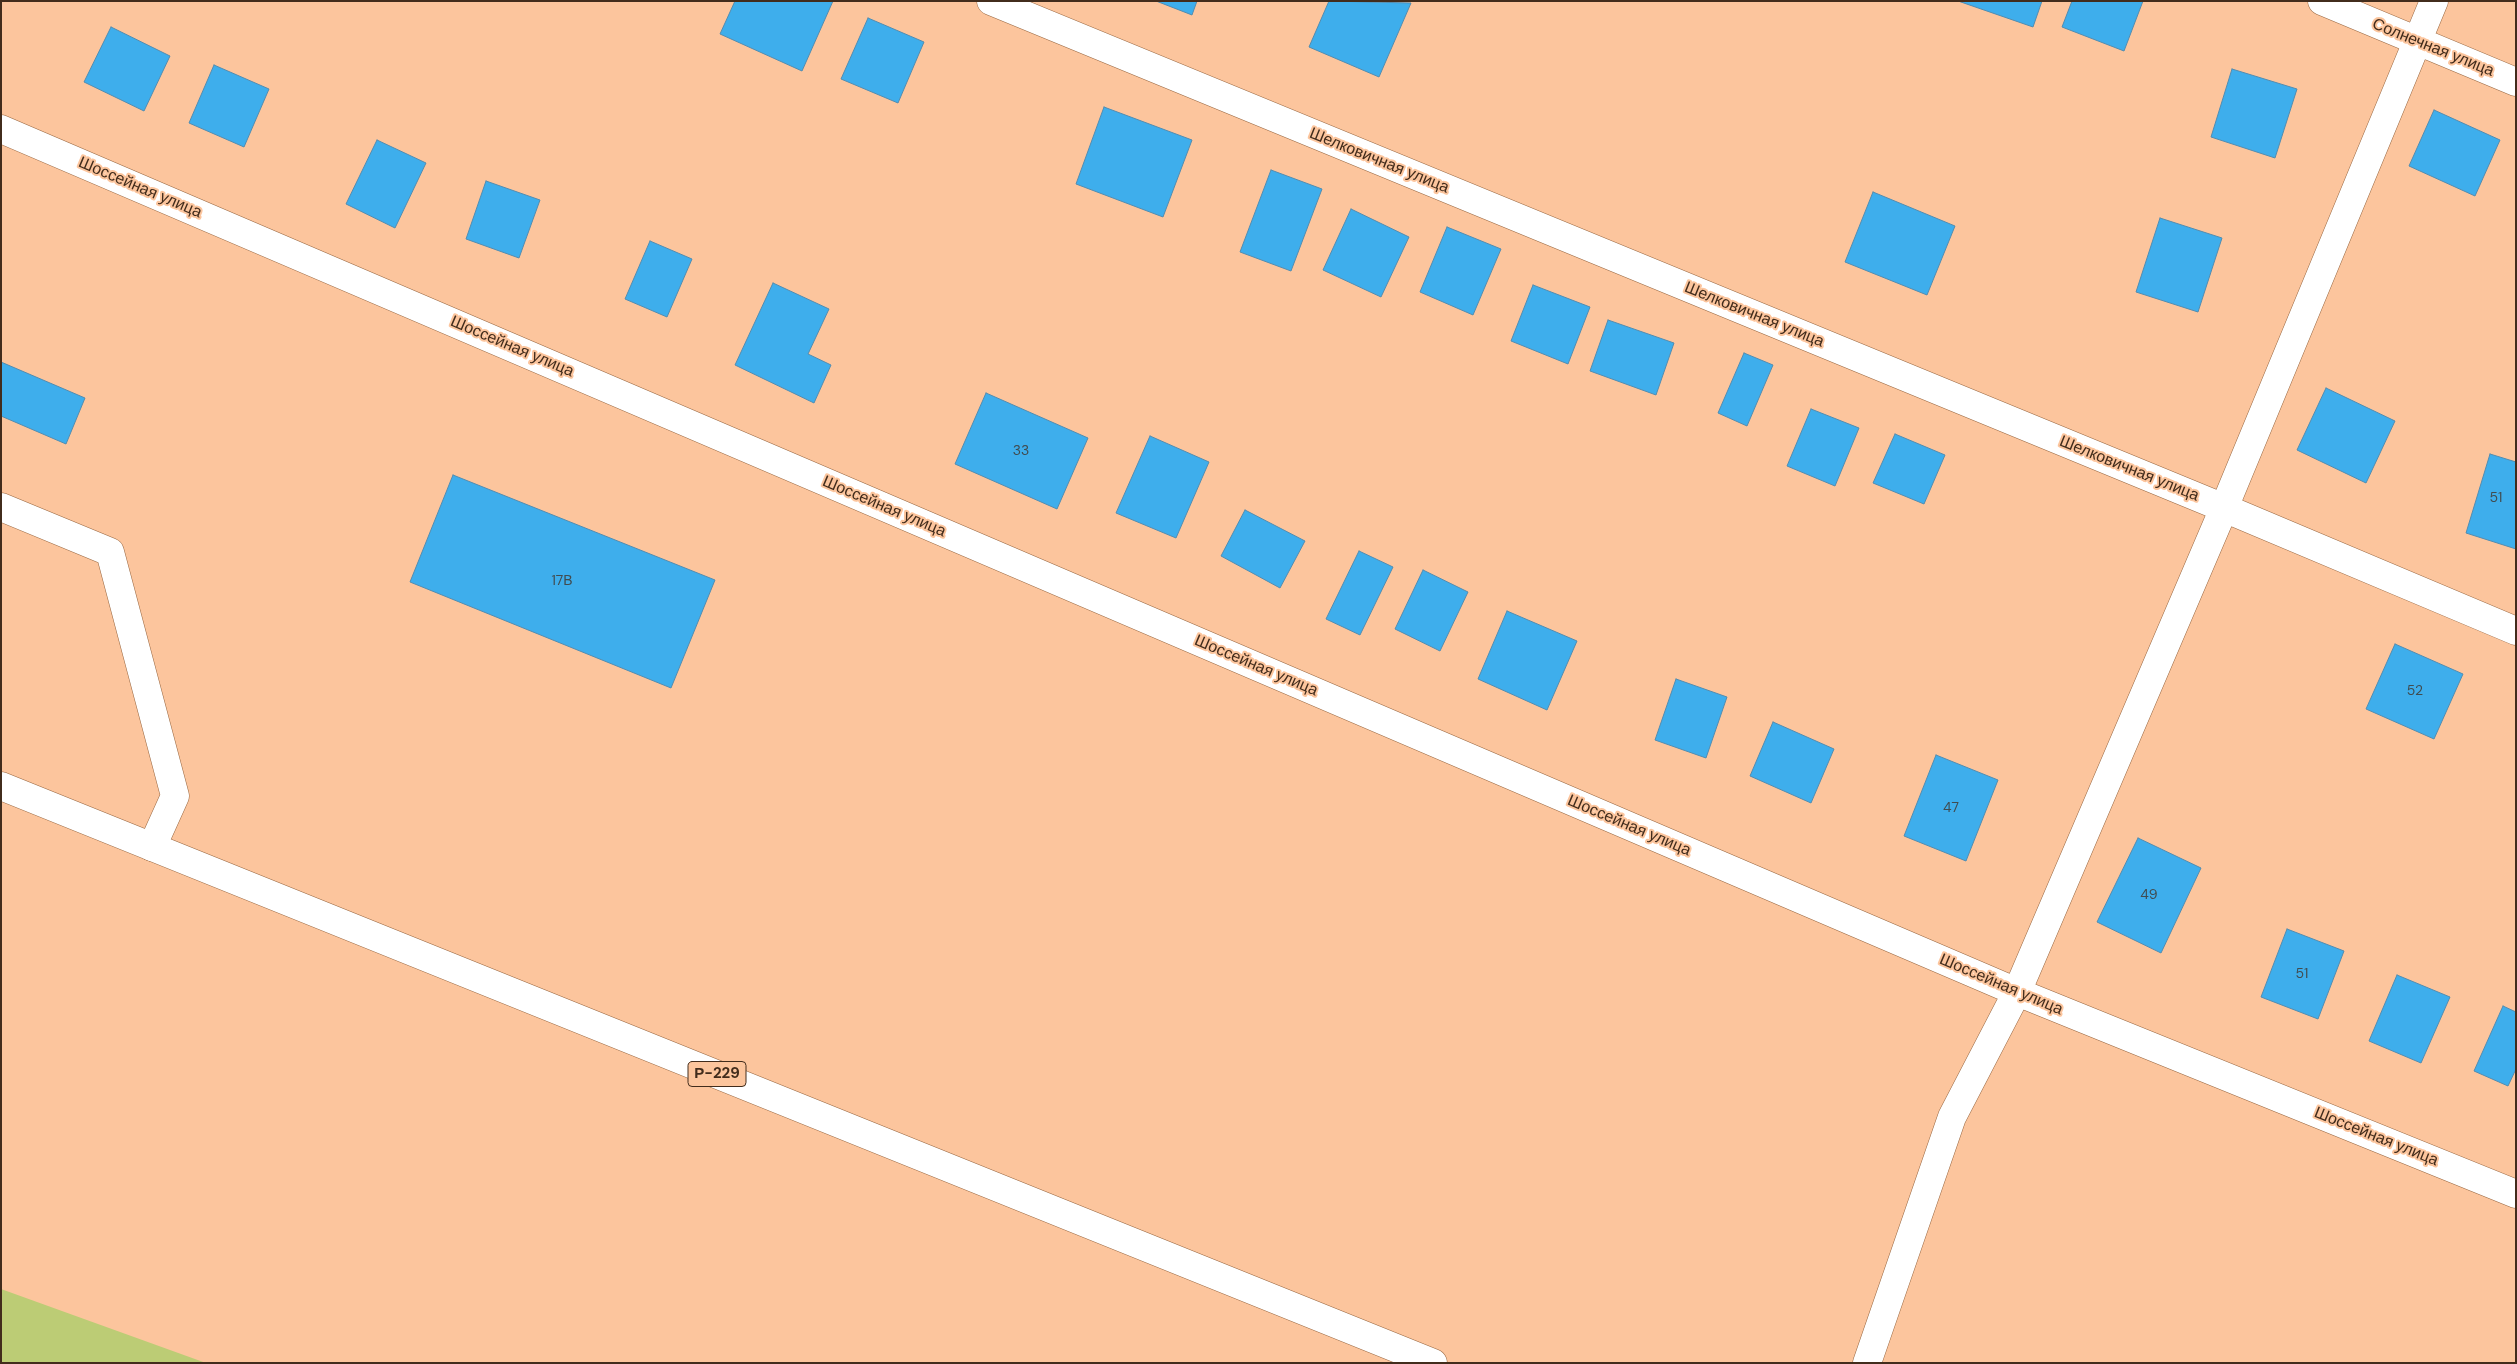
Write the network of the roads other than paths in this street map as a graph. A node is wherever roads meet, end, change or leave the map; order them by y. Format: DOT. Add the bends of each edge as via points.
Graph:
graph roads {
  1 [pos="991,1"];
  2 [pos="2322,1"];
  3 [pos="2434,1"];
  4 [pos="2416,41"];
  5 [pos="2516,82"];
  6 [pos="1,129"];
  7 [pos="1,507"];
  8 [pos="2224,508"];
  9 [pos="2516,631"];
  10 [pos="1,786"];
  11 [pos="152,847"];
  12 [pos="2017,992"];
  13 [pos="2516,1194"];
  14 [pos="1433,1363"];
  15 [pos="1867,1363"];
  1 -- 8 [label="street, Шелковичная улица"];
  2 -- 4 [label="street, Солнечная улица"];
  3 -- 4 [label="street"];
  4 -- 5 [label="street, Солнечная улица"];
  4 -- 8 [label="street"];
  6 -- 12 [label="street, Шоссейная улица"];
  7 -- 11 [label="street" via="110,552 175,796"];
  8 -- 9 [label="street, Шелковичная улица"];
  8 -- 12 [label="street"];
  10 -- 11 [label="street, Р-229"];
  11 -- 14 [label="street, Р-229"];
  12 -- 13 [label="street, Шоссейная улица"];
  12 -- 15 [label="street" via="1952,1117"];
}
